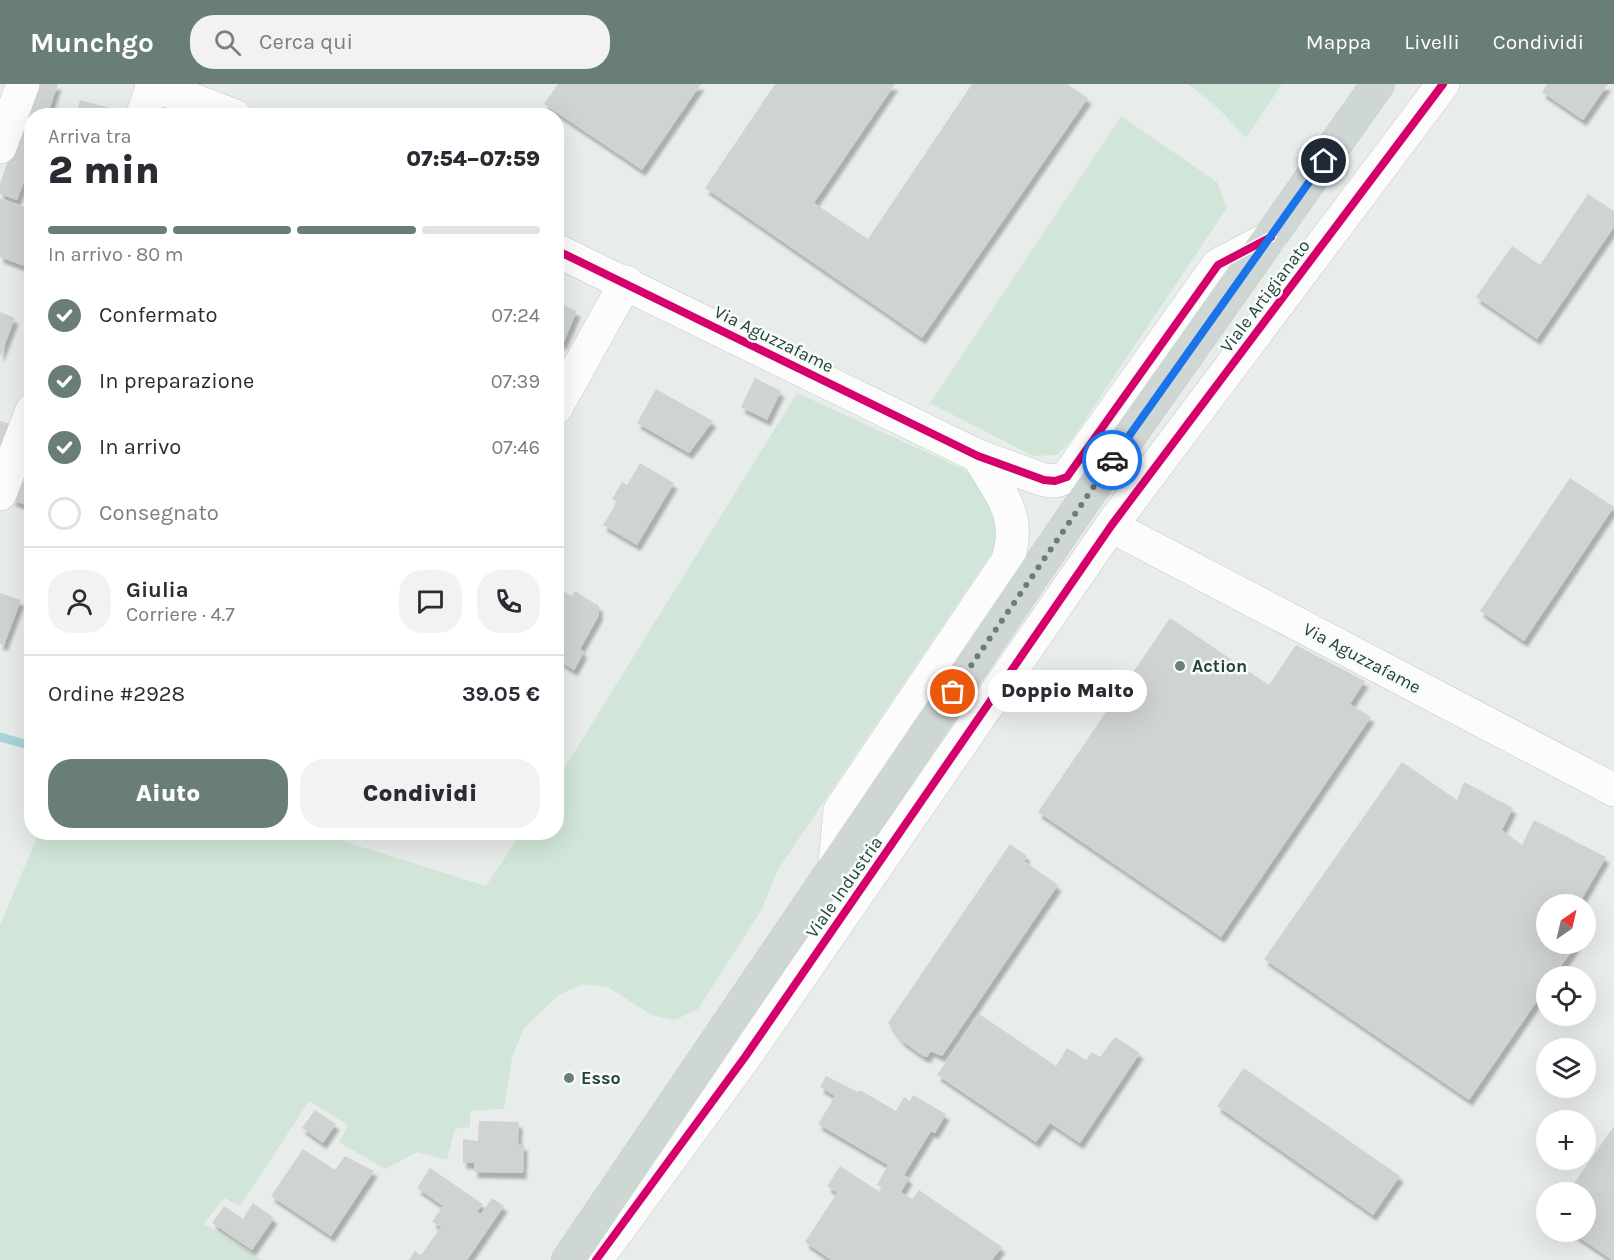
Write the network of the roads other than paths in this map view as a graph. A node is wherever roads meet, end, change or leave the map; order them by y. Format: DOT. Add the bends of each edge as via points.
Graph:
graph roads {
  1 [pos="23,84"];
  2 [pos="152,84"];
  3 [pos="1377,84"];
  4 [pos="1443,84"];
  5 [pos="144,108"];
  6 [pos="214,108"];
  7 [pos="0,147"];
  8 [pos="1270,237"];
  9 [pos="564,254"];
  10 [pos="626,282"];
  11 [pos="564,394"];
  12 [pos="24,431"];
  13 [pos="978,456"];
  14 [pos="0,494"];
  15 [pos="1083,502"];
  16 [pos="1111,526"];
  17 [pos="1614,790"];
  18 [pos="836,863"];
  19 [pos="568,1260"];
  20 [pos="596,1260"];
  1 -- 7 [label="street"];
  2 -- 5 [label="street"];
  2 -- 6 [label="street"];
  3 -- 8 [label="main road, Viale Artigianato"];
  4 -- 16 [label="street, Viale Artigianato"];
  8 -- 13 [label="street, Via Aguzzafame" via="1218,265 1067,477 1044,480"];
  8 -- 15 [label="main road, Viale Artigianato"];
  9 -- 10 [label="street, Via Aguzzafame"];
  10 -- 11 [label="street"];
  10 -- 13 [label="street, Via Aguzzafame"];
  12 -- 14 [label="street"];
  13 -- 18 [label="street" via="1010,510 1013,546 1007,562 840,810"];
  15 -- 18 [label="main road, Viale Industria"];
  16 -- 17 [label="street, Via Aguzzafame"];
  16 -- 20 [label="street, Viale Industria" via="745,1057"];
  18 -- 19 [label="main road, Viale Industria"];
}
